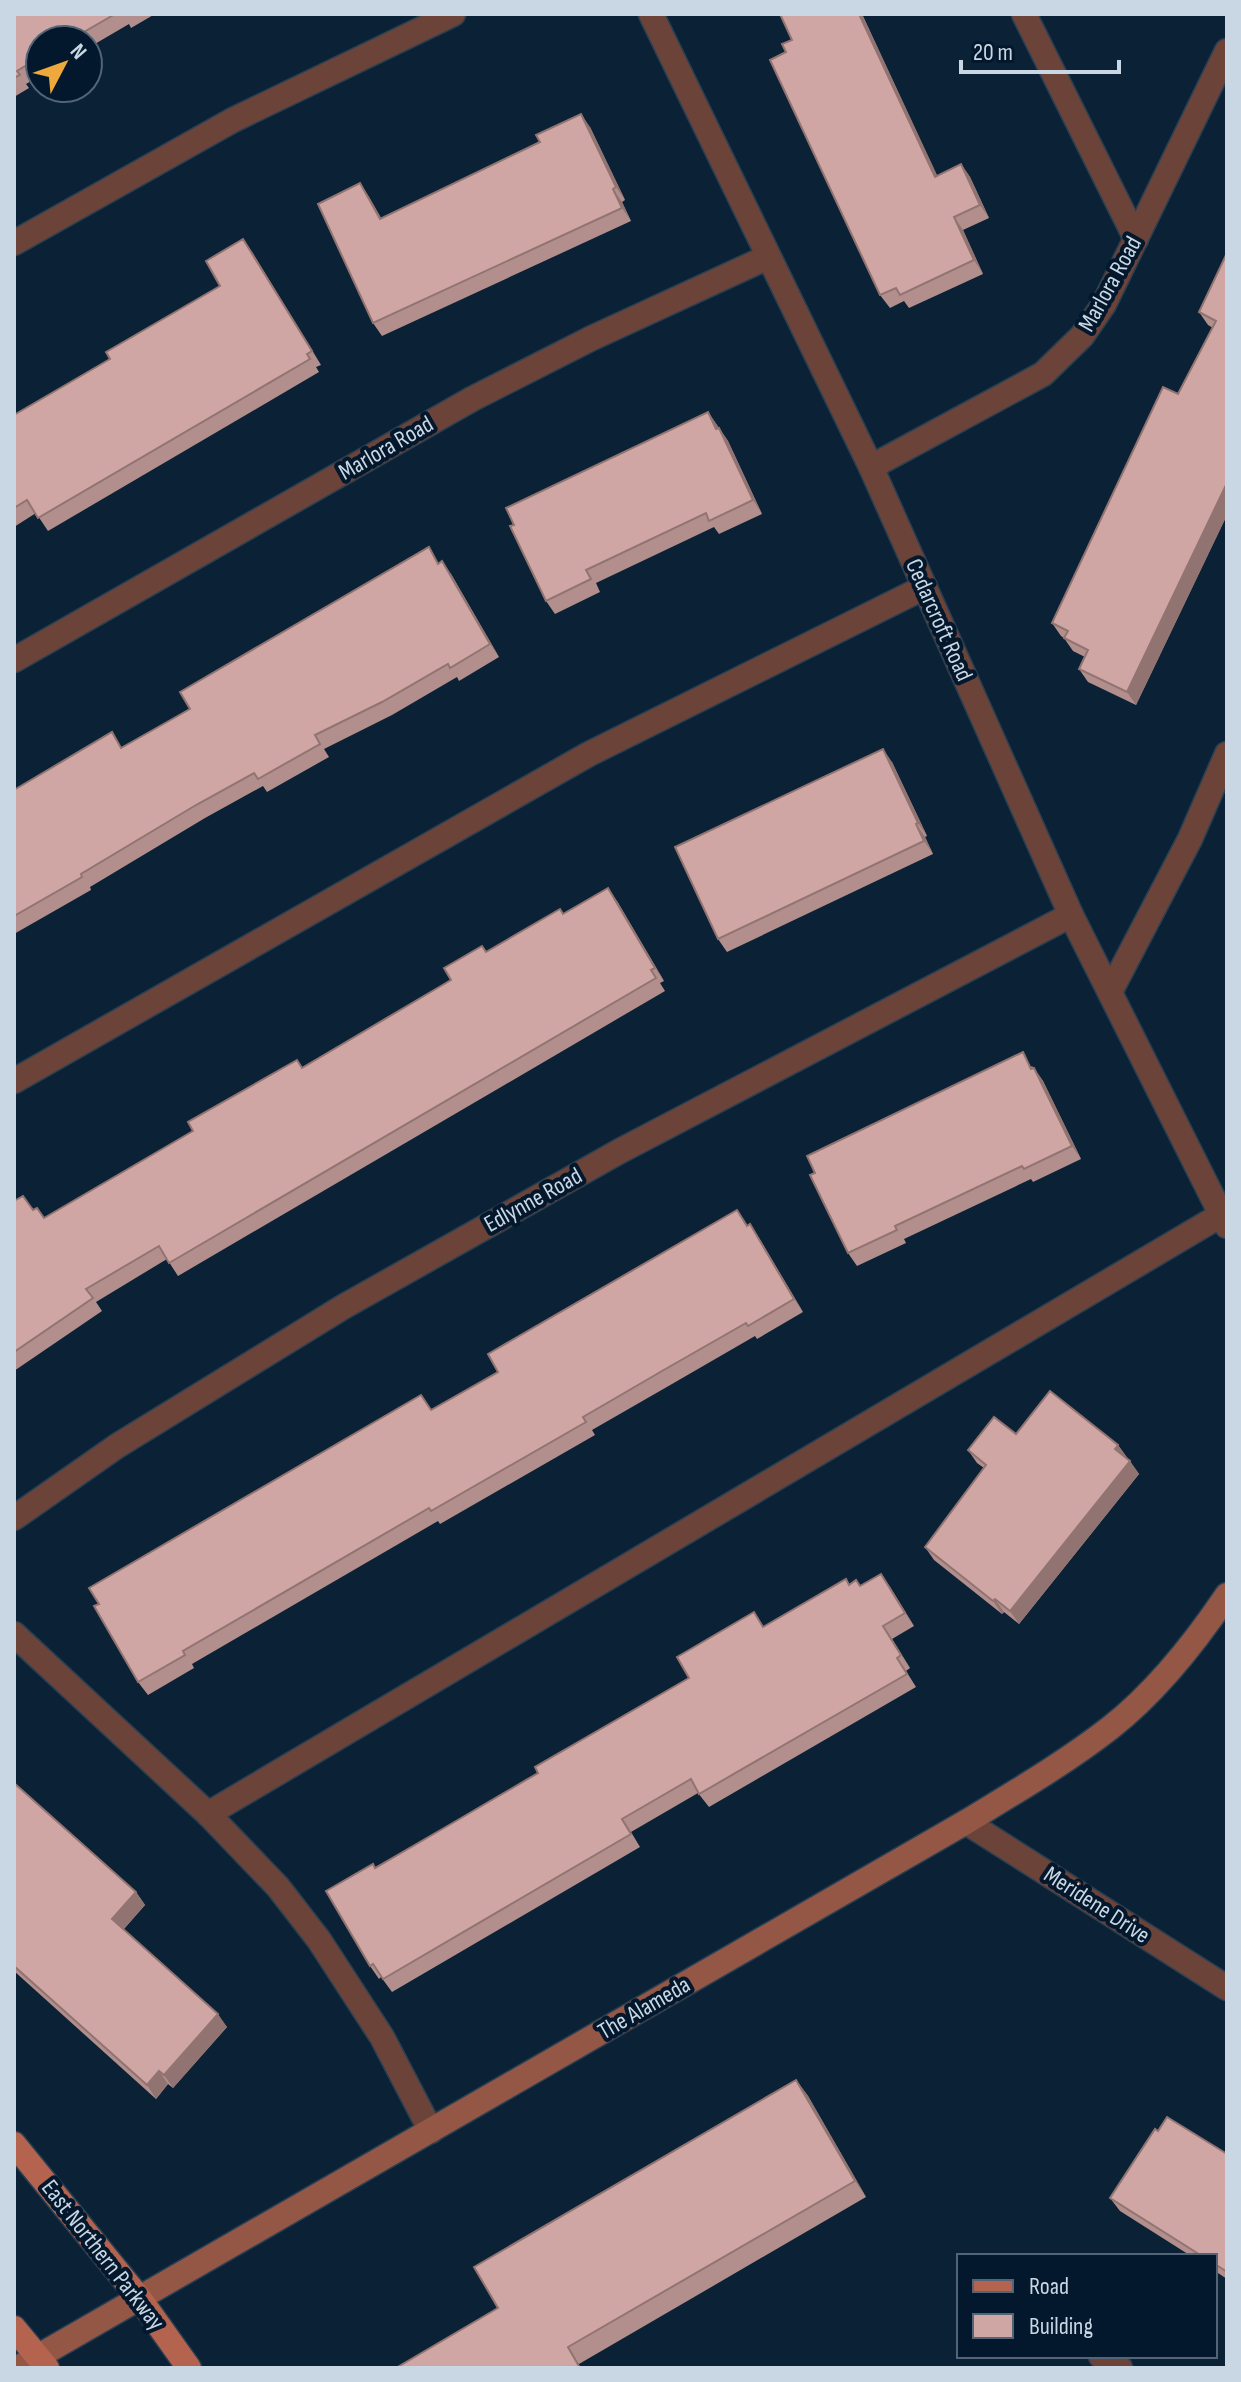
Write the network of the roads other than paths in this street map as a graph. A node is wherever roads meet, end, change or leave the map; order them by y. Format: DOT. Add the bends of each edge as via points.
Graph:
graph roads {
  1 [pos="453,14"];
  2 [pos="651,14"];
  3 [pos="1024,14"];
  4 [pos="1227,51"];
  5 [pos="1136,239"];
  6 [pos="14,243"];
  7 [pos="768,257"];
  8 [pos="871,467"];
  9 [pos="925,587"];
  10 [pos="14,660"];
  11 [pos="1227,754"];
  12 [pos="1071,915"];
  13 [pos="1110,992"];
  14 [pos="14,1081"];
  15 [pos="1224,1221"];
  16 [pos="14,1518"];
  17 [pos="1227,1595"];
  18 [pos="14,1634"];
  19 [pos="208,1814"];
  20 [pos="966,1822"];
  21 [pos="1227,1988"];
  22 [pos="431,2131"];
  23 [pos="14,2144"];
  24 [pos="140,2299"];
  25 [pos="14,2328"];
  26 [pos="34,2364"];
  27 [pos="189,2368"];
  1 -- 6 [label="street" via="233,120"];
  2 -- 7 [label="street, Cedarcroft Road"];
  3 -- 5 [label="street"];
  4 -- 5 [label="street, Marlora Road"];
  5 -- 8 [label="street, Marlora Road" via="1082,336 1043,374"];
  7 -- 8 [label="street, Cedarcroft Road"];
  7 -- 10 [label="street, Marlora Road" via="472,399"];
  8 -- 9 [label="street, Cedarcroft Road"];
  9 -- 12 [label="street, Cedarcroft Road"];
  9 -- 14 [label="street" via="589,754"];
  11 -- 13 [label="street" via="1190,839"];
  12 -- 13 [label="street, Cedarcroft Road"];
  12 -- 16 [label="street, Edlynne Road" via="620,1151 343,1307 117,1446"];
  13 -- 15 [label="street, Cedarcroft Road"];
  15 -- 19 [label="street"];
  17 -- 20 [label="street, The Alameda" via="1180,1659 1113,1726"];
  18 -- 19 [label="street"];
  19 -- 22 [label="street" via="278,1887 319,1940 382,2037"];
  20 -- 21 [label="street, Meridene Drive"];
  20 -- 22 [label="street, The Alameda"];
  22 -- 24 [label="street, The Alameda"];
  23 -- 24 [label="main road, East Northern Parkway"];
  24 -- 26 [label="street, The Alameda"];
  24 -- 27 [label="main road, East Northern Parkway"];
  25 -- 26 [label="main road"];
}
